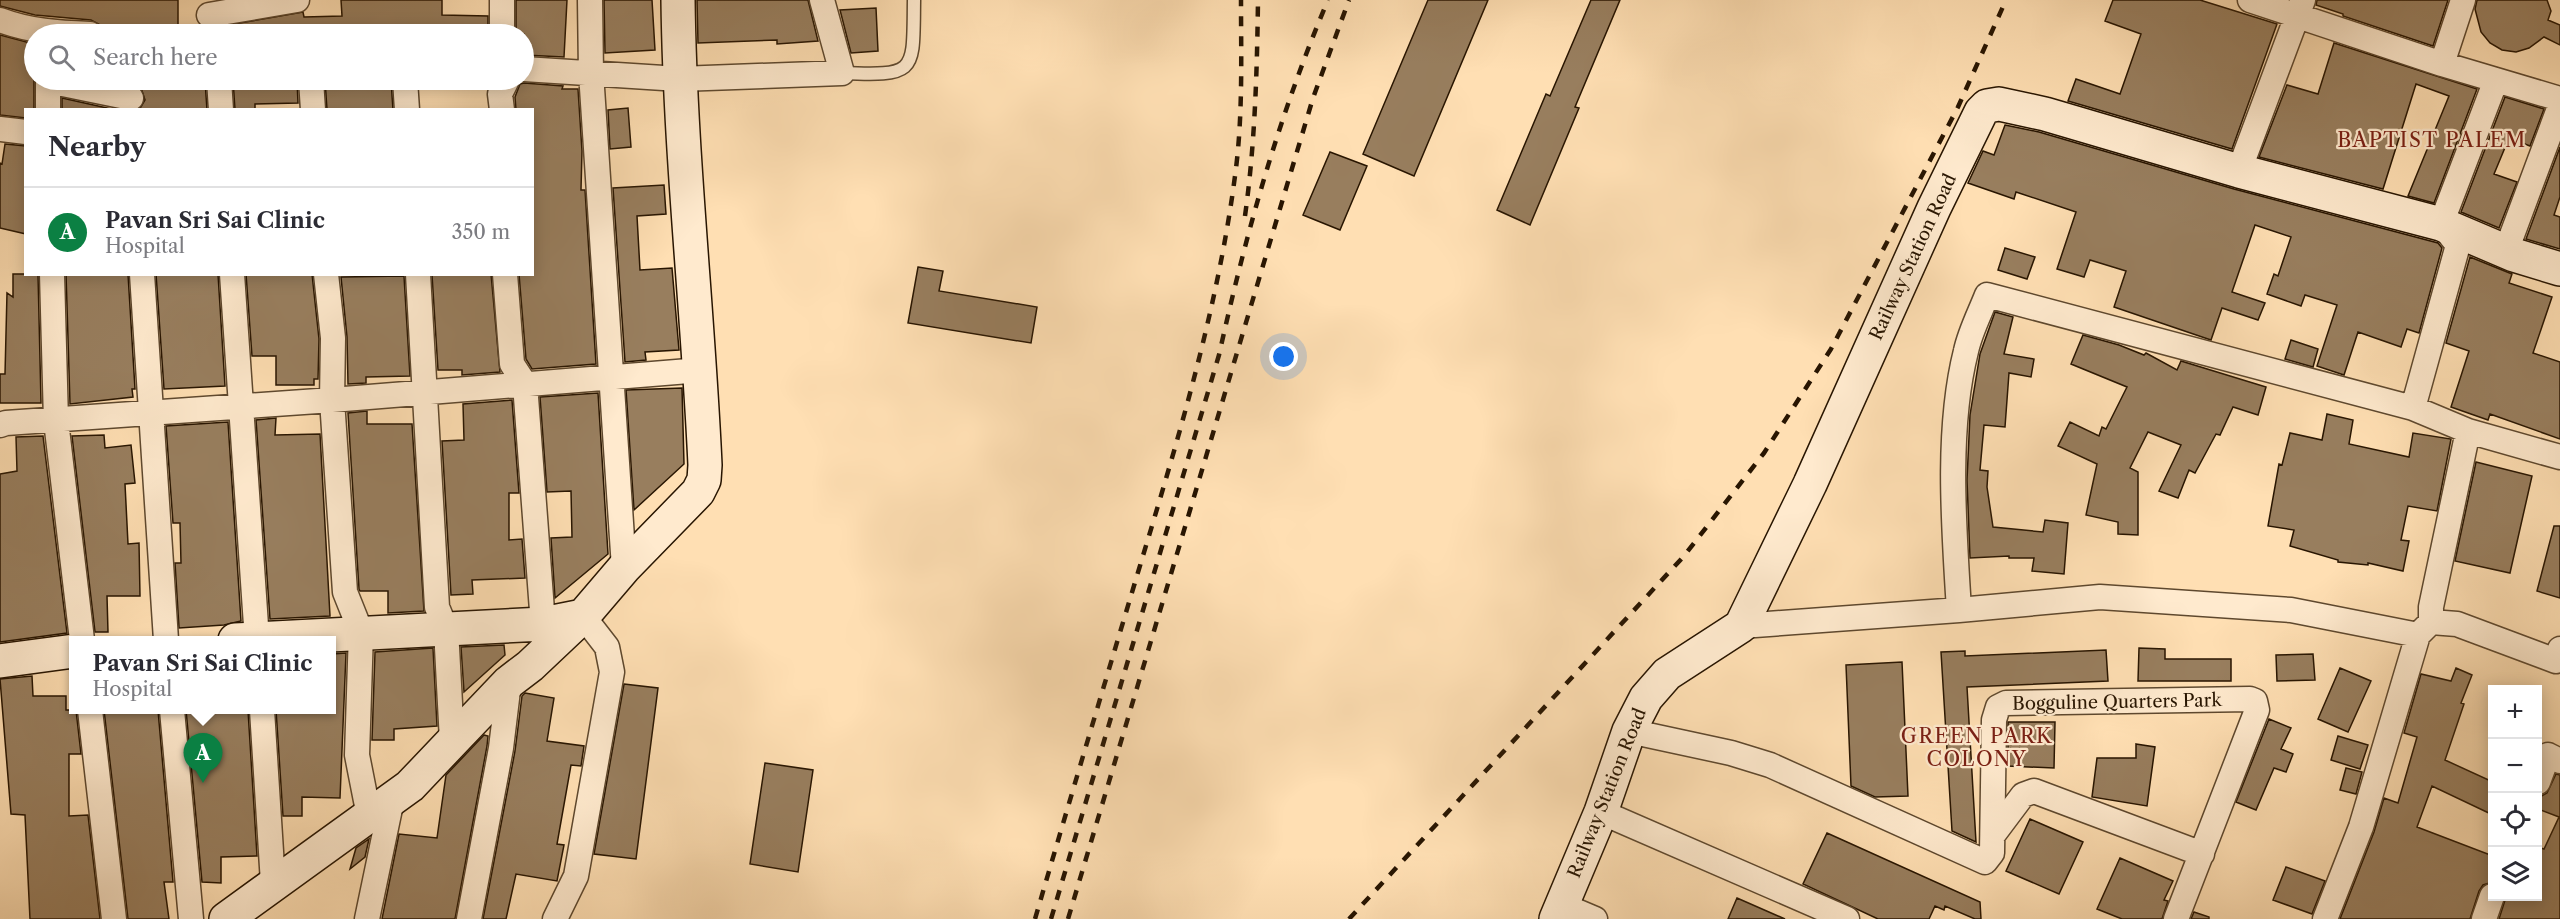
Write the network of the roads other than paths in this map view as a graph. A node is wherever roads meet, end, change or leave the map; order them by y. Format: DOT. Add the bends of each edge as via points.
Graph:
graph roads {
  1 [pos="297,0"];
  2 [pos="502,0"];
  3 [pos="590,0"];
  4 [pos="678,0"];
  5 [pos="822,0"];
  6 [pos="914,0"];
  7 [pos="2250,0"];
  8 [pos="2463,0"];
  9 [pos="2300,8"];
  10 [pos="210,16"];
  11 [pos="0,20"];
  12 [pos="502,24"];
  13 [pos="24,28"];
  14 [pos="2442,64"];
  15 [pos="534,70"];
  16 [pos="591,74"];
  17 [pos="842,74"];
  18 [pos="679,79"];
  19 [pos="2496,80"];
  20 [pos="48,90"];
  21 [pos="100,90"];
  22 [pos="220,90"];
  23 [pos="312,90"];
  24 [pos="406,90"];
  25 [pos="502,90"];
  26 [pos="131,96"];
  27 [pos="2560,99"];
  28 [pos="2560,106"];
  29 [pos="48,108"];
  30 [pos="221,108"];
  31 [pos="313,108"];
  32 [pos="407,108"];
  33 [pos="501,108"];
  34 [pos="0,129"];
  35 [pos="24,132"];
  36 [pos="2239,171"];
  37 [pos="2441,224"];
  38 [pos="2506,251"];
  39 [pos="2560,269"];
  40 [pos="52,276"];
  41 [pos="142,276"];
  42 [pos="232,276"];
  43 [pos="326,276"];
  44 [pos="418,276"];
  45 [pos="505,276"];
  46 [pos="701,370"];
  47 [pos="611,377"];
  48 [pos="525,384"];
  49 [pos="426,392"];
  50 [pos="332,400"];
  51 [pos="241,406"];
  52 [pos="2414,408"];
  53 [pos="151,413"];
  54 [pos="56,421"];
  55 [pos="0,425"];
  56 [pos="2468,431"];
  57 [pos="2560,457"];
  58 [pos="624,568"];
  59 [pos="1959,610"];
  60 [pos="583,616"];
  61 [pos="543,624"];
  62 [pos="1741,626"];
  63 [pos="2424,628"];
  64 [pos="446,629"];
  65 [pos="361,632"];
  66 [pos="82,636"];
  67 [pos="166,636"];
  68 [pos="250,636"];
  69 [pos="306,636"];
  70 [pos="69,652"];
  71 [pos="2558,655"];
  72 [pos="0,661"];
  73 [pos="508,682"];
  74 [pos="90,714"];
  75 [pos="172,714"];
  76 [pos="262,714"];
  77 [pos="1629,730"];
  78 [pos="452,741"];
  79 [pos="2560,761"];
  80 [pos="2542,771"];
  81 [pos="380,807"];
  82 [pos="1602,812"];
  83 [pos="1993,834"];
  84 [pos="2202,854"];
  85 [pos="273,883"];
  86 [pos="2491,901"];
  87 [pos="1808,911"];
  88 [pos="1559,912"];
  89 [pos="114,919"];
  90 [pos="191,919"];
  91 [pos="226,919"];
  92 [pos="367,919"];
  93 [pos="469,919"];
  94 [pos="555,919"];
  95 [pos="1595,919"];
  96 [pos="1847,919"];
  97 [pos="2176,919"];
  98 [pos="2325,919"];
  99 [pos="2484,919"];
  1 -- 10 [label="street"];
  2 -- 12 [label="street"];
  3 -- 16 [label="street"];
  4 -- 18 [label="street"];
  5 -- 17 [label="street"];
  6 -- 17 [label="lane" via="914,51 910,62 887,75"];
  7 -- 9 [label="street"];
  8 -- 14 [label="street"];
  9 -- 14 [label="street"];
  9 -- 36 [label="street"];
  11 -- 13 [label="street"];
  14 -- 19 [label="street"];
  15 -- 16 [label="street"];
  16 -- 18 [label="street"];
  16 -- 47 [label="street"];
  17 -- 18 [label="street"];
  18 -- 46 [label="street"];
  19 -- 27 [label="street"];
  19 -- 37 [label="street"];
  20 -- 29 [label="street"];
  21 -- 26 [label="street"];
  22 -- 30 [label="street"];
  23 -- 31 [label="street"];
  24 -- 32 [label="street"];
  25 -- 33 [label="street"];
  28 -- 38 [label="street"];
  34 -- 35 [label="street"];
  36 -- 37 [label="street, Railway Station Road"];
  36 -- 62 [label="street, Railway Station Road" via="2045,114 1999,104 1987,106 1934,208 1810,484"];
  37 -- 38 [label="street, Railway Station Road"];
  37 -- 52 [label="street" via="2458,245"];
  38 -- 39 [label="street, Railway Station Road"];
  40 -- 54 [label="street"];
  41 -- 53 [label="street"];
  42 -- 51 [label="street"];
  43 -- 50 [label="street" via="333,338"];
  44 -- 49 [label="street"];
  45 -- 48 [label="street" via="512,364"];
  46 -- 47 [label="street"];
  46 -- 58 [label="street" via="704,480 698,492"];
  47 -- 48 [label="street"];
  47 -- 58 [label="street"];
  48 -- 49 [label="street"];
  48 -- 61 [label="street"];
  49 -- 50 [label="street"];
  49 -- 64 [label="street" via="437,607"];
  50 -- 51 [label="street"];
  50 -- 65 [label="street" via="345,592"];
  51 -- 53 [label="street"];
  51 -- 68 [label="street"];
  52 -- 56 [label="street"];
  52 -- 59 [label="street" via="1987,295 1966,348 1957,395 1954,515"];
  53 -- 54 [label="street"];
  53 -- 67 [label="street"];
  54 -- 55 [label="street"];
  54 -- 66 [label="street"];
  56 -- 57 [label="street"];
  56 -- 63 [label="street"];
  58 -- 60 [label="street"];
  59 -- 62 [label="street"];
  59 -- 63 [label="street" via="2100,597 2291,610"];
  60 -- 61 [label="street"];
  60 -- 73 [label="street"];
  60 -- 94 [label="street" via="608,647 612,672 576,876"];
  61 -- 64 [label="street"];
  62 -- 77 [label="street, Railway Station Road" via="1667,674 1646,698"];
  63 -- 71 [label="street" via="2457,624"];
  63 -- 98 [label="street" via="2361,827"];
  64 -- 65 [label="street"];
  64 -- 78 [label="street"];
  65 -- 69 [label="street"];
  65 -- 81 [label="street" via="357,754"];
  70 -- 72 [label="street"];
  73 -- 78 [label="street"];
  73 -- 93 [label="street" via="501,748"];
  74 -- 89 [label="street"];
  75 -- 90 [label="street"];
  76 -- 85 [label="street"];
  77 -- 82 [label="street, Railway Station Road"];
  77 -- 83 [label="street, Bogguline Quarters Park" via="1770,765 1985,862 1992,853"];
  78 -- 81 [label="street" via="410,786"];
  79 -- 80 [label="street" via="2548,754"];
  81 -- 85 [label="street"];
  81 -- 92 [label="street"];
  82 -- 87 [label="street"];
  82 -- 88 [label="street, Railway Station Road"];
  83 -- 84 [label="street" via="2023,795 2034,791"];
  83 -- 84 [label="street, Bogguline Quarters Park" via="1994,720 1998,707 2006,703 2250,699 2255,701 2257,710"];
  84 -- 97 [label="street, Bogguline Quarters Park"];
  85 -- 91 [label="street"];
  86 -- 99 [label="street"];
  87 -- 96 [label="street"];
  88 -- 95 [label="street"];
}
